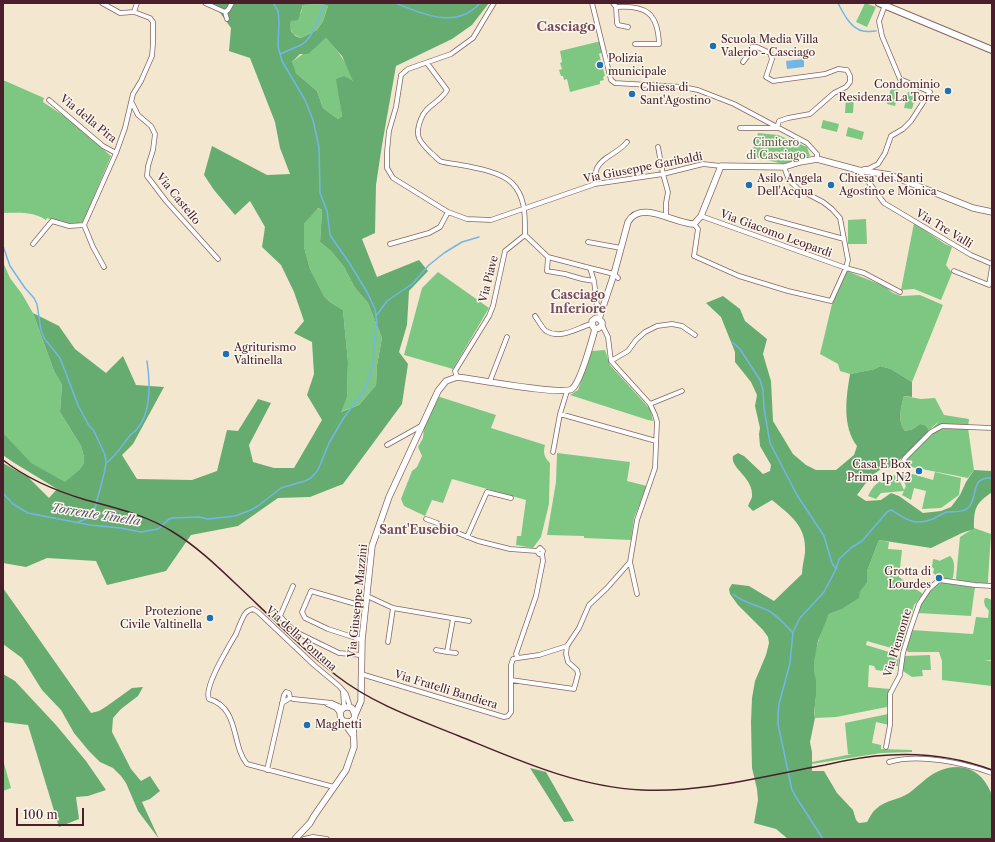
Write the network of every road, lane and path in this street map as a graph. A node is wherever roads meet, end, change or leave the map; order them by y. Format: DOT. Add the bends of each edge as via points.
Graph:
graph roads {
  1 [pos="102,3"];
  2 [pos="137,3"];
  3 [pos="205,3"];
  4 [pos="232,3"];
  5 [pos="494,3"];
  6 [pos="592,3"];
  7 [pos="884,4"];
  8 [pos="615,5"];
  9 [pos="134,12"];
  10 [pos="225,12"];
  11 [pos="227,19"];
  12 [pos="628,27"];
  13 [pos="635,44"];
  14 [pos="992,50"];
  15 [pos="743,62"];
  16 [pos="427,63"];
  17 [pos="49,100"];
  18 [pos="131,103"];
  19 [pos="740,128"];
  20 [pos="776,128"];
  21 [pos="627,142"];
  22 [pos="658,147"];
  23 [pos="116,153"];
  24 [pos="817,159"];
  25 [pos="721,166"];
  26 [pos="784,167"];
  27 [pos="858,170"];
  28 [pos="663,174"];
  29 [pos="595,184"];
  30 [pos="524,208"];
  31 [pos="448,212"];
  32 [pos="992,212"];
  33 [pos="701,216"];
  34 [pos="666,217"];
  35 [pos="767,218"];
  36 [pos="694,224"];
  37 [pos="84,225"];
  38 [pos="525,235"];
  39 [pos="844,239"];
  40 [pos="588,242"];
  41 [pos="33,244"];
  42 [pos="390,244"];
  43 [pos="621,248"];
  44 [pos="548,256"];
  45 [pos="218,259"];
  46 [pos="992,264"];
  47 [pos="104,268"];
  48 [pos="590,268"];
  49 [pos="846,268"];
  50 [pos="992,268"];
  51 [pos="954,271"];
  52 [pos="616,276"];
  53 [pos="594,281"];
  54 [pos="900,292"];
  55 [pos="602,308"];
  56 [pos="535,316"];
  57 [pos="599,319"];
  58 [pos="602,325"];
  59 [pos="593,326"];
  60 [pos="695,335"];
  61 [pos="507,338"];
  62 [pos="612,361"];
  63 [pos="457,377"];
  64 [pos="490,381"];
  65 [pos="567,391"];
  66 [pos="682,391"];
  67 [pos="650,404"];
  68 [pos="560,414"];
  69 [pos="421,426"];
  70 [pos="992,428"];
  71 [pos="656,441"];
  72 [pos="387,445"];
  73 [pos="553,452"];
  74 [pos="901,465"];
  75 [pos="511,498"];
  76 [pos="426,519"];
  77 [pos="467,537"];
  78 [pos="630,562"];
  79 [pos="293,586"];
  80 [pos="992,586"];
  81 [pos="637,594"];
  82 [pos="367,596"];
  83 [pos="366,607"];
  84 [pos="393,608"];
  85 [pos="453,619"];
  86 [pos="469,621"];
  87 [pos="362,640"];
  88 [pos="388,642"];
  89 [pos="567,646"];
  90 [pos="436,650"];
  91 [pos="447,652"];
  92 [pos="456,653"];
  93 [pos="361,655"];
  94 [pos="517,656"];
  95 [pos="361,674"];
  96 [pos="511,680"];
  97 [pos="361,695"];
  98 [pos="293,699"];
  99 [pos="282,703"];
  100 [pos="345,709"];
  101 [pos="354,717"];
  102 [pos="343,721"];
  103 [pos="353,736"];
  104 [pos="886,746"];
  105 [pos="889,762"];
  106 [pos="267,770"];
  107 [pos="992,773"];
  108 [pos="334,787"];
  109 [pos="297,839"];
  110 [pos="304,839"];
  111 [pos="327,839"];
  1 -- 9 [label="street" via="120,13"];
  2 -- 9 [label="street"];
  3 -- 10 [label="street"];
  4 -- 10 [label="street"];
  5 -- 16 [label="street" via="473,38 451,54"];
  6 -- 20 [label="street" via="611,80 615,83 698,90 734,104"];
  7 -- 14 [label="main road"];
  7 -- 27 [label="street" via="879,21 880,28 900,79 930,92 911,121 891,136 878,164"];
  8 -- 12 [label="street" via="618,25"];
  8 -- 13 [label="street" via="642,8 650,13 654,20 659,44"];
  9 -- 18 [label="street" via="152,20 153,43 152,56"];
  10 -- 11 [label="street"];
  15 -- 20 [label="street" via="752,47 770,53 772,59 766,77 772,81 826,74 838,69 847,70 850,82 846,87 834,93 810,114 788,118 779,122"];
  16 -- 30 [label="street" via="447,90 421,118 419,141 440,161 502,176 518,192"];
  16 -- 31 [label="street, Via Giuseppe Garibaldi" via="408,69 401,75 389,131 388,168 393,178"];
  17 -- 23 [label="street, Via della Pira"];
  18 -- 23 [label="street"];
  18 -- 45 [label="street, Via Castello" via="155,134 147,176"];
  19 -- 20 [label="street"];
  20 -- 24 [label="street" via="807,142 817,154"];
  21 -- 29 [label="street" via="597,168"];
  22 -- 28 [label="street"];
  23 -- 37 [label="street"];
  24 -- 26 [label="street"];
  24 -- 27 [label="street"];
  25 -- 26 [label="street"];
  25 -- 28 [label="street, Via Giuseppe Garibaldi" via="703,164"];
  25 -- 33 [label="street"];
  26 -- 39 [label="street" via="789,180 798,189 823,202 840,218"];
  27 -- 32 [label="street" via="890,175 973,208"];
  27 -- 46 [label="street, Via Tre Valli" via="884,203 971,255"];
  28 -- 29 [label="street, Via Giuseppe Garibaldi"];
  28 -- 34 [label="street" via="668,192"];
  29 -- 30 [label="street, Via Giuseppe Garibaldi"];
  30 -- 31 [label="street, Via Giuseppe Garibaldi" via="491,220 467,219"];
  30 -- 38 [label="street"];
  31 -- 42 [label="street" via="440,227 429,233"];
  33 -- 36 [label="street"];
  33 -- 49 [label="street, Via Giacomo Leopardi"];
  34 -- 36 [label="street"];
  34 -- 43 [label="street" via="647,211 631,216"];
  35 -- 39 [label="street"];
  36 -- 49 [label="street" via="698,228 694,256 739,276 788,291 831,301"];
  37 -- 41 [label="street" via="69,226 52,221"];
  37 -- 47 [label="street"];
  38 -- 44 [label="street"];
  38 -- 63 [label="street, Via Piave" via="505,251 493,306 455,371"];
  39 -- 49 [label="street" via="848,260"];
  40 -- 43 [label="street"];
  43 -- 52 [label="street"];
  44 -- 48 [label="street"];
  44 -- 53 [label="street" via="547,271"];
  48 -- 52 [label="street"];
  48 -- 53 [label="street"];
  49 -- 54 [label="street, Via Giacomo Leopardi" via="864,273"];
  50 -- 51 [label="street" via="989,285"];
  52 -- 55 [label="street"];
  53 -- 55 [label="street" via="597,305"];
  55 -- 57 [label="street"];
  56 -- 59 [label="street" via="546,330 556,334 566,334"];
  57 -- 58 [label="street"];
  57 -- 59 [label="street" via="594,319"];
  58 -- 59 [label="street" via="599,328"];
  58 -- 62 [label="street" via="608,337"];
  59 -- 65 [label="street" via="578,379 573,388"];
  60 -- 62 [label="street" via="682,326 657,326 645,332 628,351"];
  61 -- 64 [label="street"];
  62 -- 67 [label="street"];
  63 -- 64 [label="street"];
  63 -- 69 [label="street, Via Giuseppe Mazzini" via="446,381 438,391"];
  64 -- 65 [label="street" via="541,390"];
  65 -- 68 [label="street"];
  66 -- 67 [label="street"];
  67 -- 71 [label="street" via="657,422"];
  68 -- 71 [label="street"];
  68 -- 73 [label="street"];
  69 -- 72 [label="street"];
  69 -- 82 [label="street, Via Giuseppe Mazzini" via="389,497 372,546"];
  70 -- 74 [label="street" via="942,426 931,432"];
  71 -- 78 [label="street" via="655,468 637,520"];
  75 -- 77 [label="street" via="487,492"];
  76 -- 77 [label="street"];
  77 -- 94 [label="street" via="510,549 537,551 542,548 543,562 536,596"];
  78 -- 81 [label="street"];
  78 -- 89 [label="street" via="589,605 579,628"];
  79 -- 93 [label="street" via="280,616 289,626 339,653"];
  80 -- 104 [label="street, Via Piemonte" via="939,580 918,604 903,653 900,675 890,694 890,725"];
  82 -- 83 [label="street, Via Giuseppe Mazzini"];
  82 -- 84 [label="street"];
  83 -- 87 [label="street, Via Giuseppe Mazzini"];
  83 -- 87 [label="street" via="311,591 302,612 305,618 328,629"];
  84 -- 85 [label="street"];
  84 -- 88 [label="street"];
  85 -- 86 [label="street"];
  85 -- 91 [label="street"];
  87 -- 93 [label="street, Via Giuseppe Mazzini"];
  89 -- 94 [label="street" via="539,655"];
  89 -- 96 [label="street" via="568,662 578,674 574,689"];
  90 -- 91 [label="street"];
  91 -- 92 [label="street"];
  93 -- 95 [label="street, Via Giuseppe Mazzini"];
  94 -- 96 [label="street, Via Fratelli Bandiera" via="512,661"];
  95 -- 96 [label="street, Via Fratelli Bandiera" via="504,717 510,712"];
  95 -- 97 [label="street, Via Giuseppe Mazzini"];
  97 -- 100 [label="street" via="355,705"];
  97 -- 101 [label="street"];
  98 -- 100 [label="street" via="332,703"];
  99 -- 106 [label="street"];
  100 -- 101 [label="street" via="354,710"];
  100 -- 102 [label="street" via="341,718"];
  100 -- 106 [label="street, Via della Fontana" via="343,691 337,683 258,612 248,610 216,671 207,696 228,715 234,726 243,758 248,764"];
  101 -- 102 [label="street" via="347,722"];
  101 -- 103 [label="street"];
  102 -- 103 [label="street"];
  103 -- 108 [label="street" via="353,752 346,770"];
  105 -- 107 [label="street" via="908,759 934,760 967,765"];
  106 -- 108 [label="street, Via della Fontana"];
  108 -- 109 [label="street"];
  110 -- 111 [label="street"];
}
